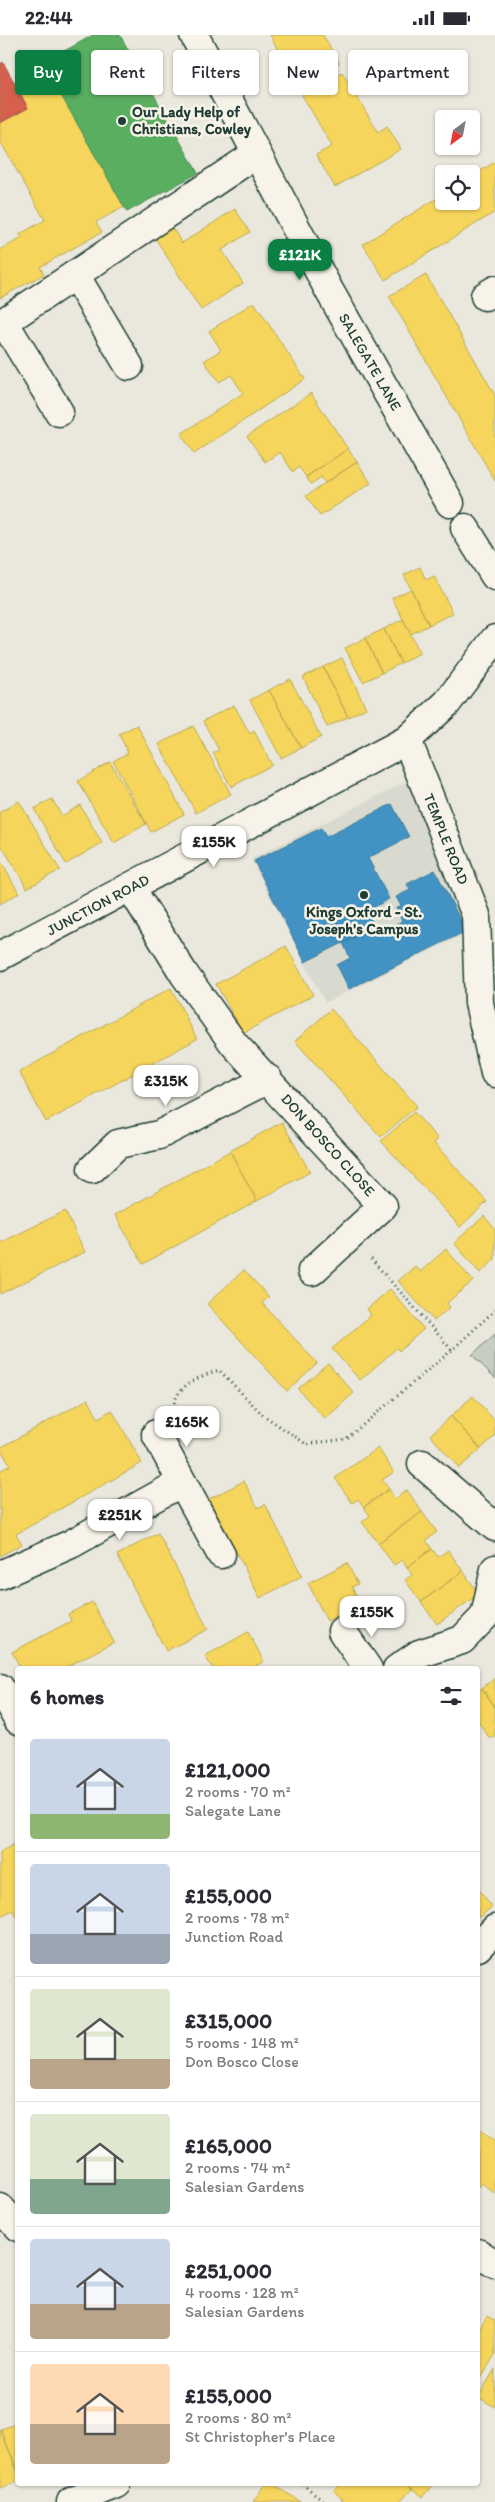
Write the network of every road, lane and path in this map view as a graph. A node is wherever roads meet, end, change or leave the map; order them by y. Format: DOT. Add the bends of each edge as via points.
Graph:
graph roads {
  1 [pos="194,35"];
  2 [pos="256,154"];
  3 [pos="75,275"];
  4 [pos="129,366"];
  5 [pos="59,412"];
  6 [pos="450,503"];
  7 [pos="465,528"];
  8 [pos="495,576"];
  9 [pos="495,639"];
  10 [pos="407,740"];
  11 [pos="131,888"];
  12 [pos="0,956"];
  13 [pos="487,999"];
  14 [pos="495,1073"];
  15 [pos="268,1079"];
  16 [pos="92,1169"];
  17 [pos="351,1237"];
  18 [pos="312,1271"];
  19 [pos="495,1310"];
  20 [pos="452,1350"];
  21 [pos="156,1434"];
  22 [pos="422,1464"];
  23 [pos="182,1482"];
  24 [pos="495,1527"];
  25 [pos="221,1554"];
  26 [pos="495,1569"];
  27 [pos="0,1575"];
  28 [pos="342,1631"];
  29 [pos="366,1666"];
  30 [pos="401,1666"];
  31 [pos="0,1688"];
  32 [pos="15,1715"];
  33 [pos="495,1929"];
  34 [pos="480,1945"];
  35 [pos="0,2208"];
  36 [pos="15,2224"];
  37 [pos="480,2254"];
  38 [pos="495,2264"];
  39 [pos="111,2486"];
  40 [pos="308,2486"];
  41 [pos="72,2502"];
  42 [pos="326,2502"];
  1 -- 2 [label="street, SALEGATE LANE"];
  2 -- 3 [label="street"];
  2 -- 6 [label="street, SALEGATE LANE"];
  3 -- 4 [label="street"];
  3 -- 5 [label="street" via="4,322"];
  7 -- 8 [label="street"];
  9 -- 10 [label="street" via="447,703"];
  10 -- 11 [label="street, JUNCTION ROAD"];
  10 -- 13 [label="street, TEMPLE ROAD" via="476,915"];
  11 -- 12 [label="street, JUNCTION ROAD"];
  11 -- 15 [label="street, DON BOSCO CLOSE" via="195,989 234,1043"];
  13 -- 14 [label="street, TEMPLE ROAD"];
  15 -- 16 [label="street" via="159,1135 118,1143"];
  15 -- 17 [label="street, DON BOSCO CLOSE" via="383,1206"];
  17 -- 18 [label="street, DON BOSCO CLOSE"];
  17 -- 20 [label="path"];
  19 -- 20 [label="path"];
  20 -- 21 [label="path" via="346,1439 306,1444 262,1415 220,1370 192,1379 174,1398 169,1425"];
  21 -- 23 [label="street"];
  22 -- 24 [label="street"];
  23 -- 25 [label="street"];
  23 -- 27 [label="street" via="71,1544"];
  26 -- 30 [label="street" via="484,1616 462,1640 419,1654"];
  28 -- 29 [label="street"];
  31 -- 32 [label="street"];
  33 -- 34 [label="street"];
  35 -- 36 [label="street"];
  37 -- 38 [label="street"];
  39 -- 41 [label="street"];
  40 -- 42 [label="path"];
}
